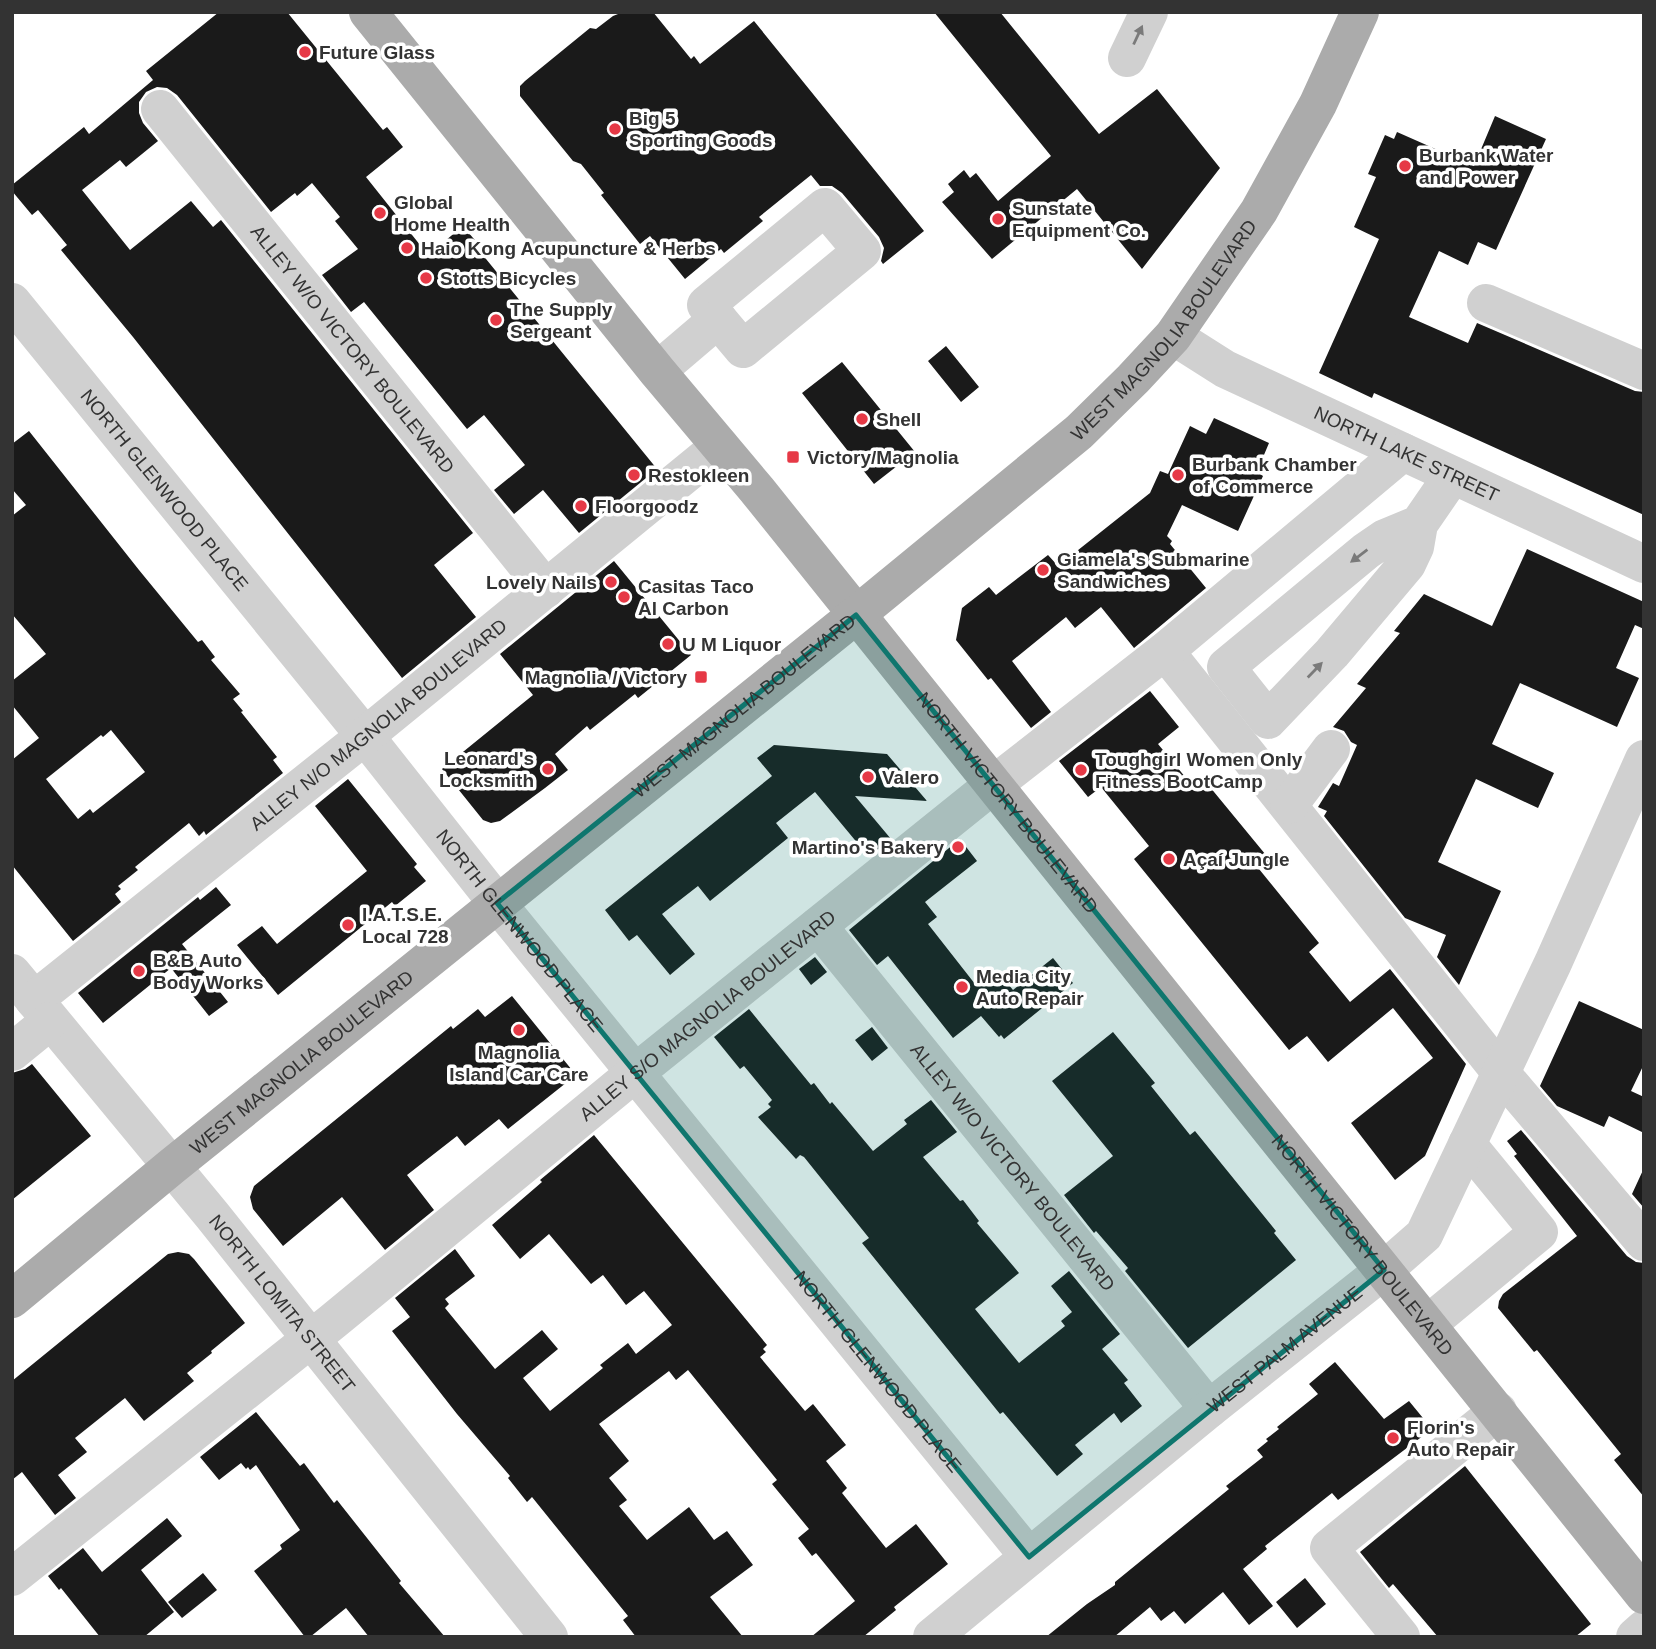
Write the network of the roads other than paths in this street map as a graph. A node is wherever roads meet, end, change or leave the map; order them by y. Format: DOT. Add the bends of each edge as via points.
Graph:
graph roads {
  1 [pos="368,12"];
  2 [pos="1149,12"];
  3 [pos="1354,15"];
  4 [pos="1127,58"];
  5 [pos="160,109"];
  6 [pos="12,302"];
  7 [pos="1486,303"];
  8 [pos="718,319"];
  9 [pos="1173,335"];
  10 [pos="657,371"];
  11 [pos="1644,371"];
  12 [pos="720,446"];
  13 [pos="1403,452"];
  14 [pos="1452,476"];
  15 [pos="1419,524"];
  16 [pos="1644,564"];
  17 [pos="546,589"];
  18 [pos="856,615"];
  19 [pos="1165,650"];
  20 [pos="1261,710"];
  21 [pos="365,736"];
  22 [pos="1233,736"];
  23 [pos="1331,749"];
  24 [pos="1644,759"];
  25 [pos="993,785"];
  26 [pos="1289,805"];
  27 [pos="497,903"];
  28 [pos="818,926"];
  29 [pos="32,998"];
  30 [pos="12,1052"];
  31 [pos="635,1073"];
  32 [pos="1502,1073"];
  33 [pos="1468,1143"];
  34 [pos="171,1167"];
  35 [pos="1644,1241"];
  36 [pos="1384,1270"];
  37 [pos="12,1299"];
  38 [pos="1428,1324"];
  39 [pos="310,1340"];
  40 [pos="1209,1409"];
  41 [pos="1498,1411"];
  42 [pos="1030,1558"];
  43 [pos="12,1577"];
  44 [pos="1644,1595"];
  45 [pos="1644,1629"];
  46 [pos="549,1637"];
  47 [pos="932,1637"];
  48 [pos="1401,1637"];
  49 [pos="1635,1637"];
  1 -- 10 [label="main road, NORTH VICTORY BOULEVARD"];
  4 -- 2 [label="street, one-way"];
  3 -- 9 [label="main road, WEST MAGNOLIA BOULEVARD" via="1318,104 1259,211"];
  5 -- 17 [label="street, ALLEY W/O VICTORY BOULEVARD"];
  6 -- 21 [label="street, NORTH GLENWOOD PLACE"];
  7 -- 11 [label="street"];
  8 -- 10 [label="street"];
  9 -- 13 [label="street, NORTH LAKE STREET" via="1225,369"];
  9 -- 18 [label="main road, WEST MAGNOLIA BOULEVARD" via="1079,432"];
  10 -- 12 [label="main road, NORTH VICTORY BOULEVARD"];
  12 -- 17 [label="street, ALLEY N/O MAGNOLIA BOULEVARD"];
  12 -- 18 [label="main road, NORTH VICTORY BOULEVARD"];
  13 -- 14 [label="street, NORTH LAKE STREET"];
  13 -- 19 [label="street, ALLEY S/O MAGNOLIA BOULEVARD"];
  14 -- 15 [label="street"];
  14 -- 16 [label="street, NORTH LAKE STREET"];
  20 -- 15 [label="street, one-way" via="1268,720 1392,583 1415,548"];
  15 -- 20 [label="street, one-way" via="1366,551 1226,667"];
  17 -- 21 [label="street, ALLEY N/O MAGNOLIA BOULEVARD"];
  18 -- 25 [label="main road, NORTH VICTORY BOULEVARD"];
  18 -- 27 [label="main road, WEST MAGNOLIA BOULEVARD"];
  19 -- 22 [label="street"];
  19 -- 25 [label="street, ALLEY S/O MAGNOLIA BOULEVARD"];
  20 -- 22 [label="street"];
  21 -- 27 [label="street, NORTH GLENWOOD PLACE"];
  21 -- 29 [label="street, ALLEY N/O MAGNOLIA BOULEVARD"];
  22 -- 26 [label="street"];
  23 -- 26 [label="street"];
  24 -- 32 [label="street, WEST PALM AVENUE"];
  25 -- 28 [label="street, ALLEY S/O MAGNOLIA BOULEVARD"];
  25 -- 36 [label="main road, NORTH VICTORY BOULEVARD"];
  26 -- 32 [label="street"];
  27 -- 31 [label="street, NORTH GLENWOOD PLACE"];
  27 -- 34 [label="main road, WEST MAGNOLIA BOULEVARD"];
  28 -- 31 [label="street, ALLEY S/O MAGNOLIA BOULEVARD"];
  28 -- 40 [label="street, ALLEY W/O VICTORY BOULEVARD"];
  29 -- 30 [label="street, ALLEY N/O MAGNOLIA BOULEVARD"];
  29 -- 34 [label="street, NORTH LOMITA STREET"];
  31 -- 39 [label="street, ALLEY S/O MAGNOLIA BOULEVARD"];
  31 -- 42 [label="street, NORTH GLENWOOD PLACE"];
  32 -- 33 [label="street, WEST PALM AVENUE"];
  32 -- 35 [label="street"];
  33 -- 36 [label="street, WEST PALM AVENUE" via="1424,1235"];
  33 -- 38 [label="street" via="1539,1232"];
  34 -- 37 [label="main road, WEST MAGNOLIA BOULEVARD"];
  34 -- 39 [label="street, NORTH LOMITA STREET"];
  36 -- 38 [label="main road, NORTH VICTORY BOULEVARD"];
  36 -- 40 [label="street, WEST PALM AVENUE"];
  38 -- 41 [label="main road, NORTH VICTORY BOULEVARD"];
  39 -- 43 [label="street, ALLEY S/O MAGNOLIA BOULEVARD"];
  39 -- 46 [label="street, NORTH LOMITA STREET"];
  40 -- 42 [label="street, WEST PALM AVENUE"];
  41 -- 44 [label="main road, NORTH VICTORY BOULEVARD"];
  41 -- 48 [label="street" via="1329,1548"];
  42 -- 47 [label="street, WEST PALM AVENUE"];
  45 -- 49 [label="street"];
}
